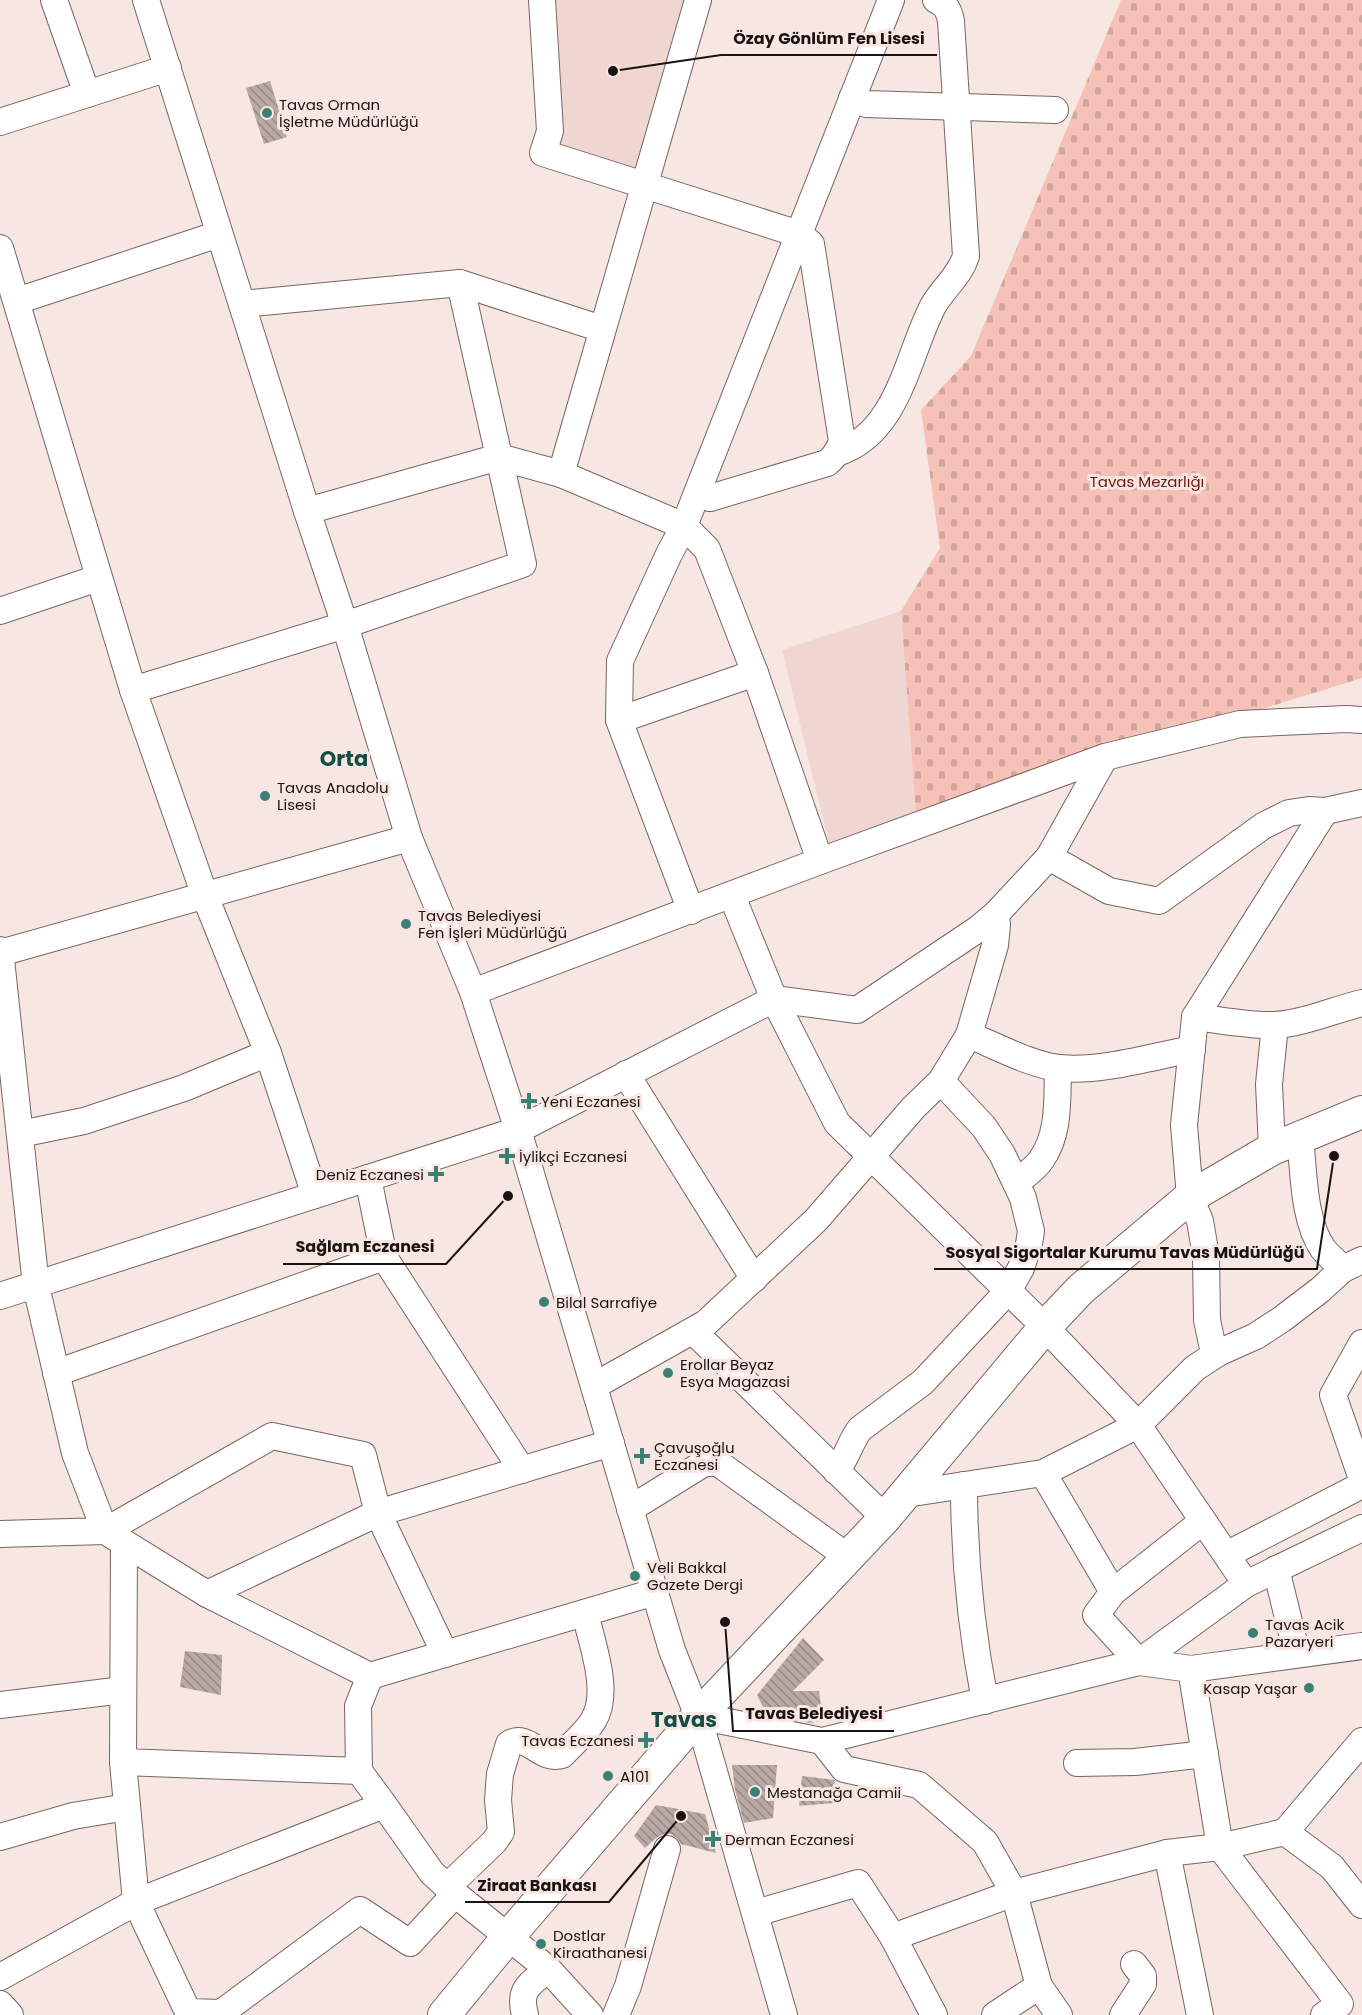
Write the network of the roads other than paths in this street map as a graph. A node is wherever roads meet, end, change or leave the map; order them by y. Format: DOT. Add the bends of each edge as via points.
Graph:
graph roads {
  1 [pos="54,0"];
  2 [pos="146,0"];
  3 [pos="542,0"];
  4 [pos="698,0"];
  5 [pos="891,0"];
  6 [pos="936,0"];
  7 [pos="168,68"];
  8 [pos="87,94"];
  9 [pos="852,98"];
  10 [pos="956,107"];
  11 [pos="1055,110"];
  12 [pos="0,122"];
  13 [pos="643,184"];
  14 [pos="219,234"];
  15 [pos="799,234"];
  16 [pos="0,248"];
  17 [pos="460,283"];
  18 [pos="16,301"];
  19 [pos="242,304"];
  20 [pos="602,329"];
  21 [pos="837,453"];
  22 [pos="499,457"];
  23 [pos="561,474"];
  24 [pos="697,494"];
  25 [pos="307,511"];
  26 [pos="684,526"];
  27 [pos="98,578"];
  28 [pos="0,611"];
  29 [pos="345,625"];
  30 [pos="755,673"];
  31 [pos="133,690"];
  32 [pos="619,720"];
  33 [pos="1362,720"];
  34 [pos="1105,758"];
  35 [pos="1362,803"];
  36 [pos="1325,812"];
  37 [pos="409,838"];
  38 [pos="1049,857"];
  39 [pos="820,861"];
  40 [pos="204,896"];
  41 [pos="732,896"];
  42 [pos="691,911"];
  43 [pos="996,914"];
  44 [pos="0,952"];
  45 [pos="473,992"];
  46 [pos="774,999"];
  47 [pos="1362,1003"];
  48 [pos="1195,1017"];
  49 [pos="1275,1025"];
  50 [pos="969,1035"];
  51 [pos="1192,1049"];
  52 [pos="268,1053"];
  53 [pos="1058,1068"];
  54 [pos="626,1074"];
  55 [pos="941,1081"];
  56 [pos="1362,1112"];
  57 [pos="518,1130"];
  58 [pos="20,1134"];
  59 [pos="1286,1143"];
  60 [pos="871,1157"];
  61 [pos="369,1178"];
  62 [pos="1016,1183"];
  63 [pos="315,1196"];
  64 [pos="1190,1197"];
  65 [pos="384,1257"];
  66 [pos="1353,1265"];
  67 [pos="754,1279"];
  68 [pos="36,1286"];
  69 [pos="1008,1291"];
  70 [pos="0,1296"];
  71 [pos="1045,1327"];
  72 [pos="693,1331"];
  73 [pos="1362,1343"];
  74 [pos="1218,1353"];
  75 [pos="56,1373"];
  76 [pos="594,1386"];
  77 [pos="1138,1425"];
  78 [pos="611,1443"];
  79 [pos="522,1470"];
  80 [pos="836,1471"];
  81 [pos="1043,1473"];
  82 [pos="1362,1479"];
  83 [pos="964,1485"];
  84 [pos="1362,1485"];
  85 [pos="906,1494"];
  86 [pos="630,1509"];
  87 [pos="378,1513"];
  88 [pos="885,1518"];
  89 [pos="1203,1521"];
  90 [pos="1362,1528"];
  91 [pos="0,1534"];
  92 [pos="114,1537"];
  93 [pos="1228,1554"];
  94 [pos="848,1557"];
  95 [pos="1276,1569"];
  96 [pos="1246,1584"];
  97 [pos="655,1592"];
  98 [pos="1113,1592"];
  99 [pos="207,1594"];
  100 [pos="585,1613"];
  101 [pos="1362,1646"];
  102 [pos="445,1654"];
  103 [pos="1297,1654"];
  104 [pos="1139,1662"];
  105 [pos="1191,1669"];
  106 [pos="370,1676"];
  107 [pos="123,1690"];
  108 [pos="985,1701"];
  109 [pos="0,1705"];
  110 [pos="698,1716"];
  111 [pos="822,1741"];
  112 [pos="1362,1741"];
  113 [pos="1205,1754"];
  114 [pos="123,1762"];
  115 [pos="1077,1763"];
  116 [pos="359,1772"];
  117 [pos="384,1805"];
  118 [pos="127,1807"];
  119 [pos="1285,1832"];
  120 [pos="0,1837"];
  121 [pos="1220,1847"];
  122 [pos="667,1849"];
  123 [pos="1167,1853"];
  124 [pos="451,1891"];
  125 [pos="1014,1893"];
  126 [pos="136,1902"];
  127 [pos="1362,1905"];
  128 [pos="756,1913"];
  129 [pos="508,1937"];
  130 [pos="893,1937"];
  131 [pos="1134,1964"];
  132 [pos="548,1969"];
  133 [pos="0,1977"];
  134 [pos="1039,1986"];
  135 [pos="0,2004"];
  136 [pos="1336,2011"];
  137 [pos="183,2014"];
  138 [pos="10,2015"];
  139 [pos="444,2015"];
  140 [pos="525,2015"];
  141 [pos="590,2015"];
  142 [pos="616,2015"];
  143 [pos="784,2015"];
  144 [pos="934,2015"];
  145 [pos="994,2015"];
  146 [pos="1059,2015"];
  147 [pos="1123,2015"];
  148 [pos="1200,2015"];
  1 -- 8 [label="street"];
  2 -- 7 [label="street"];
  3 -- 13 [label="street" via="550,131 543,153"];
  4 -- 13 [label="street"];
  5 -- 9 [label="street"];
  6 -- 10 [label="street" via="943,3 950,15"];
  7 -- 8 [label="street"];
  7 -- 14 [label="street"];
  8 -- 12 [label="street"];
  9 -- 10 [label="street" via="866,104"];
  9 -- 15 [label="street"];
  10 -- 11 [label="street"];
  10 -- 21 [label="street" via="964,264 927,318 900,389 879,425 862,441"];
  13 -- 15 [label="street"];
  13 -- 20 [label="street"];
  14 -- 18 [label="street"];
  14 -- 19 [label="street"];
  15 -- 21 [label="street" via="812,244 842,441"];
  15 -- 24 [label="street"];
  16 -- 18 [label="street"];
  17 -- 19 [label="street"];
  17 -- 20 [label="street"];
  17 -- 22 [label="street"];
  18 -- 27 [label="street"];
  19 -- 25 [label="street"];
  20 -- 23 [label="street"];
  21 -- 24 [label="street" via="827,463 710,498"];
  22 -- 23 [label="street"];
  22 -- 25 [label="street"];
  22 -- 29 [label="street" via="523,564"];
  23 -- 26 [label="street"];
  24 -- 26 [label="street"];
  25 -- 29 [label="street"];
  26 -- 30 [label="street" via="707,549"];
  26 -- 32 [label="street" via="620,661"];
  27 -- 28 [label="street"];
  27 -- 31 [label="street"];
  29 -- 31 [label="street"];
  29 -- 37 [label="street"];
  30 -- 32 [label="street"];
  30 -- 39 [label="street"];
  31 -- 40 [label="street"];
  32 -- 42 [label="street"];
  33 -- 34 [label="street" via="1240,724"];
  34 -- 38 [label="street"];
  34 -- 39 [label="street"];
  35 -- 36 [label="street"];
  36 -- 38 [label="street" via="1289,813 1263,826 1159,901 1109,891"];
  36 -- 48 [label="street"];
  37 -- 40 [label="street"];
  37 -- 45 [label="street"];
  38 -- 43 [label="street"];
  39 -- 41 [label="street"];
  40 -- 44 [label="street"];
  40 -- 52 [label="street"];
  41 -- 42 [label="street"];
  41 -- 46 [label="street"];
  42 -- 45 [label="street"];
  43 -- 46 [label="street" via="857,1010"];
  43 -- 50 [label="street" via="995,945"];
  44 -- 58 [label="street"];
  45 -- 57 [label="street"];
  46 -- 54 [label="street"];
  46 -- 60 [label="street" via="837,1123"];
  47 -- 49 [label="street"];
  48 -- 49 [label="street"];
  48 -- 51 [label="street"];
  49 -- 59 [label="street" via="1269,1084"];
  50 -- 53 [label="street"];
  50 -- 55 [label="street"];
  51 -- 53 [label="street" via="1083,1068"];
  51 -- 64 [label="street" via="1184,1125"];
  52 -- 58 [label="street" via="184,1088 106,1114"];
  52 -- 63 [label="street"];
  53 -- 62 [label="street" via="1052,1139 1040,1163"];
  54 -- 57 [label="street"];
  54 -- 67 [label="street"];
  55 -- 60 [label="street"];
  55 -- 62 [label="street" via="989,1134"];
  56 -- 59 [label="main road"];
  57 -- 61 [label="street"];
  57 -- 76 [label="street"];
  58 -- 68 [label="street"];
  59 -- 64 [label="main road"];
  59 -- 66 [label="street" via="1314,1230 1324,1249"];
  60 -- 67 [label="street" via="816,1220"];
  60 -- 69 [label="street"];
  61 -- 63 [label="street"];
  61 -- 65 [label="street"];
  62 -- 69 [label="street" via="1030,1231 1023,1262"];
  63 -- 68 [label="street"];
  64 -- 71 [label="main road" via="1081,1289"];
  64 -- 74 [label="street" via="1204,1238 1207,1320"];
  65 -- 75 [label="street"];
  65 -- 79 [label="street"];
  66 -- 74 [label="street" via="1256,1336"];
  67 -- 72 [label="street"];
  68 -- 70 [label="street"];
  68 -- 75 [label="street"];
  69 -- 71 [label="street"];
  69 -- 80 [label="street" via="923,1382 860,1429"];
  71 -- 77 [label="street"];
  71 -- 85 [label="main road"];
  72 -- 76 [label="street"];
  72 -- 80 [label="street"];
  73 -- 82 [label="street" via="1333,1395"];
  74 -- 77 [label="street" via="1195,1368"];
  75 -- 92 [label="street" via="75,1453"];
  76 -- 78 [label="street"];
  77 -- 81 [label="street"];
  77 -- 89 [label="street"];
  78 -- 79 [label="street"];
  78 -- 86 [label="street"];
  79 -- 87 [label="street"];
  80 -- 88 [label="street"];
  81 -- 83 [label="street"];
  81 -- 98 [label="street"];
  83 -- 85 [label="street"];
  83 -- 108 [label="street" via="968,1597"];
  84 -- 93 [label="street"];
  85 -- 88 [label="main road"];
  86 -- 94 [label="street" via="701,1465 718,1463"];
  86 -- 97 [label="street"];
  87 -- 92 [label="street" via="363,1455 272,1437"];
  87 -- 99 [label="street"];
  87 -- 102 [label="street"];
  88 -- 94 [label="main road"];
  89 -- 93 [label="street"];
  89 -- 98 [label="street"];
  90 -- 95 [label="street"];
  91 -- 92 [label="street"];
  92 -- 99 [label="street"];
  92 -- 107 [label="street"];
  93 -- 96 [label="street"];
  94 -- 110 [label="main road"];
  95 -- 96 [label="street"];
  95 -- 103 [label="street"];
  96 -- 104 [label="street"];
  97 -- 100 [label="street"];
  97 -- 110 [label="street"];
  98 -- 104 [label="street" via="1096,1615"];
  99 -- 106 [label="street"];
  100 -- 102 [label="street"];
  100 -- 124 [label="street" via="600,1682 597,1714 558,1757 546,1755 523,1741 509,1744 500,1774 501,1832"];
  101 -- 103 [label="street"];
  102 -- 106 [label="street"];
  103 -- 105 [label="street"];
  104 -- 105 [label="street"];
  104 -- 108 [label="street"];
  105 -- 113 [label="street"];
  106 -- 116 [label="street" via="358,1706"];
  107 -- 109 [label="street"];
  107 -- 114 [label="street"];
  108 -- 111 [label="street"];
  110 -- 111 [label="street"];
  110 -- 128 [label="street"];
  110 -- 129 [label="main road"];
  111 -- 125 [label="street" via="844,1769 919,1785 985,1842"];
  112 -- 119 [label="street"];
  113 -- 115 [label="street" via="1135,1762"];
  113 -- 121 [label="street"];
  114 -- 116 [label="street"];
  114 -- 118 [label="street"];
  116 -- 117 [label="street"];
  117 -- 124 [label="street" via="432,1873"];
  117 -- 126 [label="street"];
  118 -- 120 [label="street" via="73,1816"];
  118 -- 126 [label="street"];
  119 -- 121 [label="street"];
  119 -- 127 [label="street" via="1332,1867"];
  121 -- 123 [label="street"];
  121 -- 136 [label="street"];
  122 -- 142 [label="street"];
  123 -- 125 [label="street"];
  123 -- 148 [label="street"];
  124 -- 129 [label="street"];
  124 -- 137 [label="street" via="410,1943 360,1910 221,2013"];
  125 -- 130 [label="street"];
  125 -- 134 [label="street"];
  126 -- 133 [label="street"];
  126 -- 137 [label="street"];
  128 -- 130 [label="street" via="858,1883"];
  128 -- 143 [label="street"];
  129 -- 132 [label="street"];
  129 -- 139 [label="main road"];
  130 -- 144 [label="street"];
  131 -- 147 [label="street" via="1143,1976 1143,1984"];
  132 -- 140 [label="street" via="525,1989 521,2002"];
  132 -- 141 [label="street"];
  134 -- 145 [label="street"];
  134 -- 146 [label="street"];
  135 -- 138 [label="street"];
}
